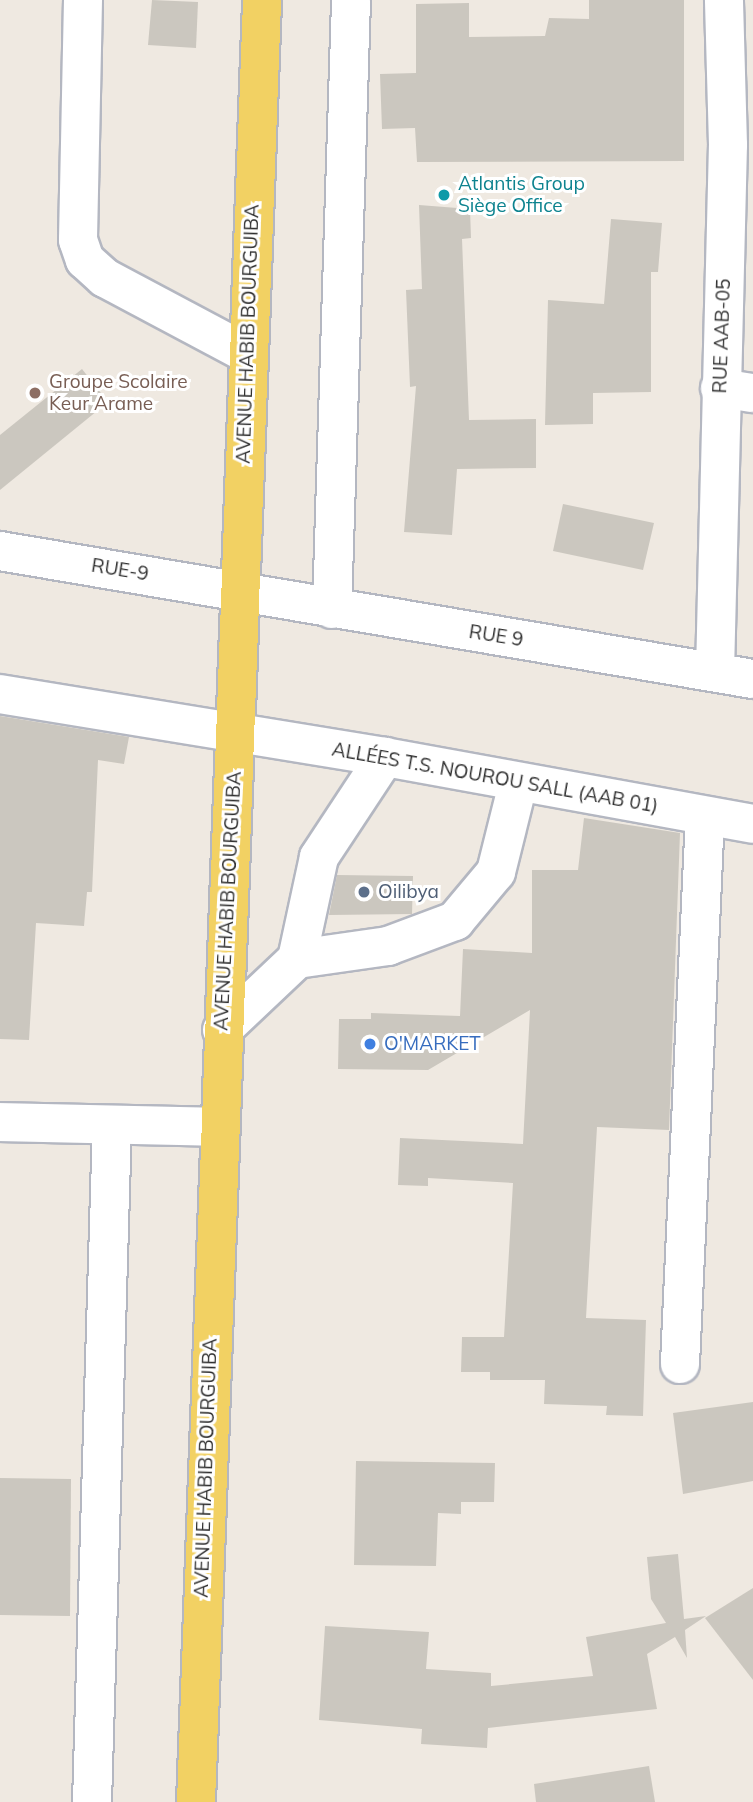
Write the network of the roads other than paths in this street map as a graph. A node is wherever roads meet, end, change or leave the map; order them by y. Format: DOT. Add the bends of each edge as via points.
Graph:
graph roads {
  1 [pos="83,0"];
  2 [pos="262,0"];
  3 [pos="351,0"];
  4 [pos="724,0"];
  5 [pos="741,145"];
  6 [pos="246,353"];
  7 [pos="736,391"];
  8 [pos="0,551"];
  9 [pos="239,590"];
  10 [pos="332,609"];
  11 [pos="715,672"];
  12 [pos="753,679"];
  13 [pos="0,694"];
  14 [pos="236,734"];
  15 [pos="385,757"];
  16 [pos="518,783"];
  17 [pos="705,816"];
  18 [pos="753,824"];
  19 [pos="297,959"];
  20 [pos="222,1030"];
  21 [pos="0,1122"];
  22 [pos="112,1125"];
  23 [pos="217,1127"];
  24 [pos="680,1364"];
  25 [pos="92,1802"];
  26 [pos="196,1802"];
  1 -- 6 [label="street" via="78,240 85,260 105,278"];
  2 -- 6 [label="main road, AVENUE HABIB BOURGUIBA"];
  3 -- 10 [label="street"];
  4 -- 5 [label="street, RUE AAB-05"];
  5 -- 7 [label="street, RUE AAB-05"];
  6 -- 9 [label="main road, AVENUE HABIB BOURGUIBA"];
  7 -- 11 [label="street, RUE AAB-05"];
  8 -- 9 [label="street, RUE-9"];
  9 -- 10 [label="street, RUE 9"];
  9 -- 14 [label="main road, AVENUE HABIB BOURGUIBA"];
  10 -- 11 [label="street, RUE 9"];
  11 -- 12 [label="street, RUE 9"];
  13 -- 14 [label="street, ALLÉES T.S. NOUROU SALL (AAB 01)"];
  14 -- 15 [label="street, ALLÉES T.S. NOUROU SALL (AAB 01)"];
  14 -- 20 [label="main road, AVENUE HABIB BOURGUIBA"];
  15 -- 16 [label="street, ALLÉES T.S. NOUROU SALL (AAB 01)"];
  15 -- 19 [label="street" via="319,857"];
  16 -- 17 [label="street, ALLÉES T.S. NOUROU SALL (AAB 01)"];
  16 -- 19 [label="street" via="496,872 455,921 388,946"];
  17 -- 18 [label="street, ALLÉES T.S. NOUROU SALL (AAB 01)"];
  17 -- 24 [label="street"];
  19 -- 20 [label="street"];
  20 -- 23 [label="main road, AVENUE HABIB BOURGUIBA"];
  21 -- 22 [label="street"];
  22 -- 23 [label="street"];
  22 -- 25 [label="street"];
  23 -- 26 [label="main road, AVENUE HABIB BOURGUIBA"];
}
